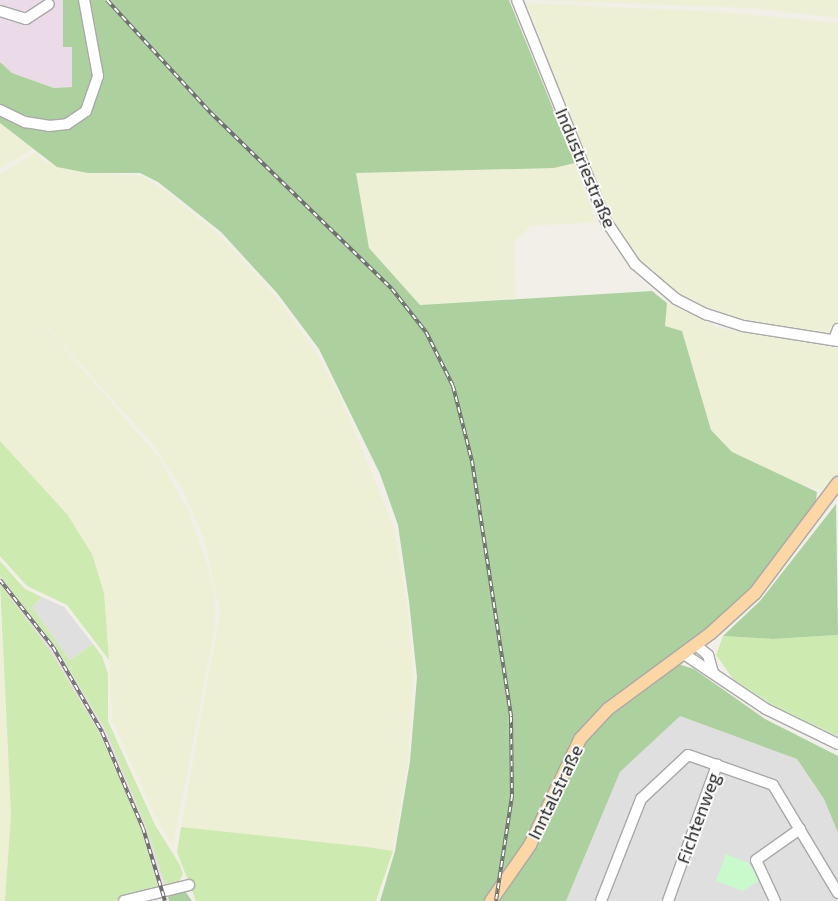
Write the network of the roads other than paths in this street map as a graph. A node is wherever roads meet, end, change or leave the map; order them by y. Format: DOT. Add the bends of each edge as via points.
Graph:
graph roads {
  1 [pos="84,0"];
  2 [pos="518,0"];
  3 [pos="49,4"];
  4 [pos="0,11"];
  5 [pos="0,110"];
  6 [pos="838,329"];
  7 [pos="836,340"];
  8 [pos="838,483"];
  9 [pos="711,632"];
  10 [pos="696,644"];
  11 [pos="684,654"];
  12 [pos="708,655"];
  13 [pos="713,672"];
  14 [pos="838,744"];
  15 [pos="717,765"];
  16 [pos="800,829"];
  17 [pos="189,885"];
  18 [pos="838,893"];
  19 [pos="124,901"];
  20 [pos="491,901"];
  21 [pos="601,901"];
  22 [pos="668,901"];
  23 [pos="776,901"];
  1 -- 5 [label="street" via="98,76 86,111 67,124 49,126 25,122"];
  2 -- 7 [label="street, Industriestraße" via="606,221 635,264 676,299 706,314 743,326"];
  3 -- 4 [label="street" via="26,20"];
  6 -- 7 [label="street"];
  8 -- 9 [label="main road, Inntalstraße" via="777,568"];
  9 -- 10 [label="main road, Inntalstraße"];
  9 -- 12 [label="street"];
  10 -- 11 [label="main road, Inntalstraße"];
  10 -- 12 [label="street"];
  11 -- 13 [label="street"];
  11 -- 20 [label="main road, Inntalstraße" via="608,709 580,739 530,846"];
  12 -- 13 [label="street"];
  13 -- 14 [label="street" via="766,709"];
  15 -- 16 [label="street, Fichtenweg" via="773,785"];
  15 -- 21 [label="street" via="688,755 645,792"];
  15 -- 22 [label="street, Fichtenweg"];
  16 -- 18 [label="street, Fichtenweg"];
  16 -- 23 [label="street" via="756,860"];
  17 -- 19 [label="street"];
}
